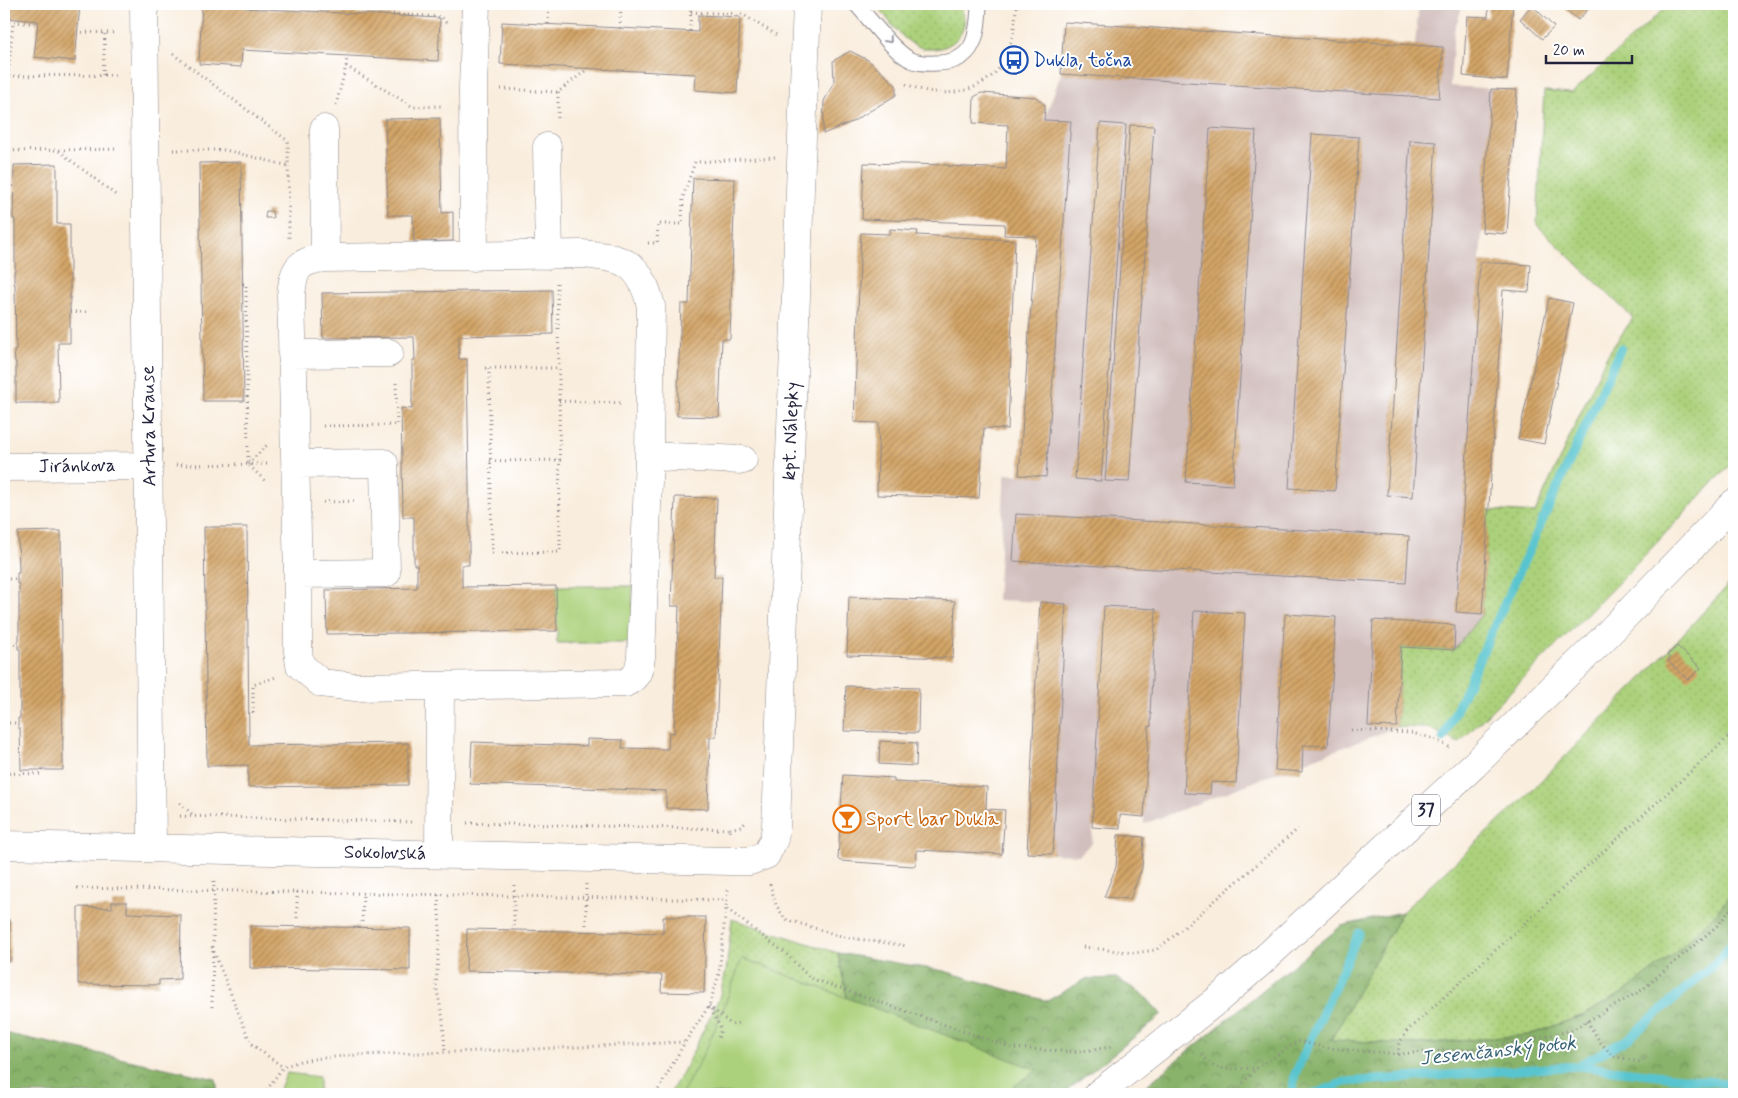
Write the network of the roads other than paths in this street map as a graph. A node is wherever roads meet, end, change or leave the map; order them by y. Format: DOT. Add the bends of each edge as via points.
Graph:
graph roads {
  1 [pos="144,4"];
  2 [pos="476,4"];
  3 [pos="808,4"];
  4 [pos="856,4"];
  5 [pos="979,4"];
  6 [pos="324,129"];
  7 [pos="547,147"];
  8 [pos="325,249"];
  9 [pos="552,255"];
  10 [pos="474,257"];
  11 [pos="389,353"];
  12 [pos="292,354"];
  13 [pos="648,456"];
  14 [pos="743,460"];
  15 [pos="296,464"];
  16 [pos="150,466"];
  17 [pos="4,467"];
  18 [pos="1734,503"];
  19 [pos="298,574"];
  20 [pos="440,686"];
  21 [pos="4,845"];
  22 [pos="152,848"];
  23 [pos="439,854"];
  24 [pos="764,856"];
  25 [pos="1098,1094"];
  1 -- 16 [label="street, Artura Krause" via="145,75 156,150 147,219"];
  2 -- 10 [label="street"];
  3 -- 24 [label="street, kpt. Nálepky" via="776,826 771,848"];
  4 -- 5 [label="lane, one-way" via="898,51 908,58 930,64 952,62 968,52 976,35"];
  6 -- 8 [label="street"];
  7 -- 9 [label="street"];
  8 -- 10 [label="street"];
  8 -- 12 [label="street" via="295,271 291,295"];
  9 -- 10 [label="street"];
  9 -- 13 [label="street" via="604,256 626,262 634,268 647,290 651,306"];
  11 -- 12 [label="street"];
  12 -- 15 [label="street"];
  13 -- 14 [label="street"];
  13 -- 20 [label="street" via="642,646 633,680 625,684"];
  15 -- 19 [label="street"];
  15 -- 19 [label="street" via="384,462 385,501 386,573"];
  16 -- 17 [label="street, Jiránkova"];
  16 -- 22 [label="street, Artura Krause"];
  18 -- 25 [label="street, 37" via="1602,640 1467,772 1261,962"];
  19 -- 20 [label="street" via="300,666 321,683 336,686"];
  20 -- 23 [label="street"];
  21 -- 22 [label="street, Sokolovská"];
  22 -- 23 [label="street, Sokolovská"];
  23 -- 24 [label="street, Sokolovská" via="730,861 750,861"];
}
